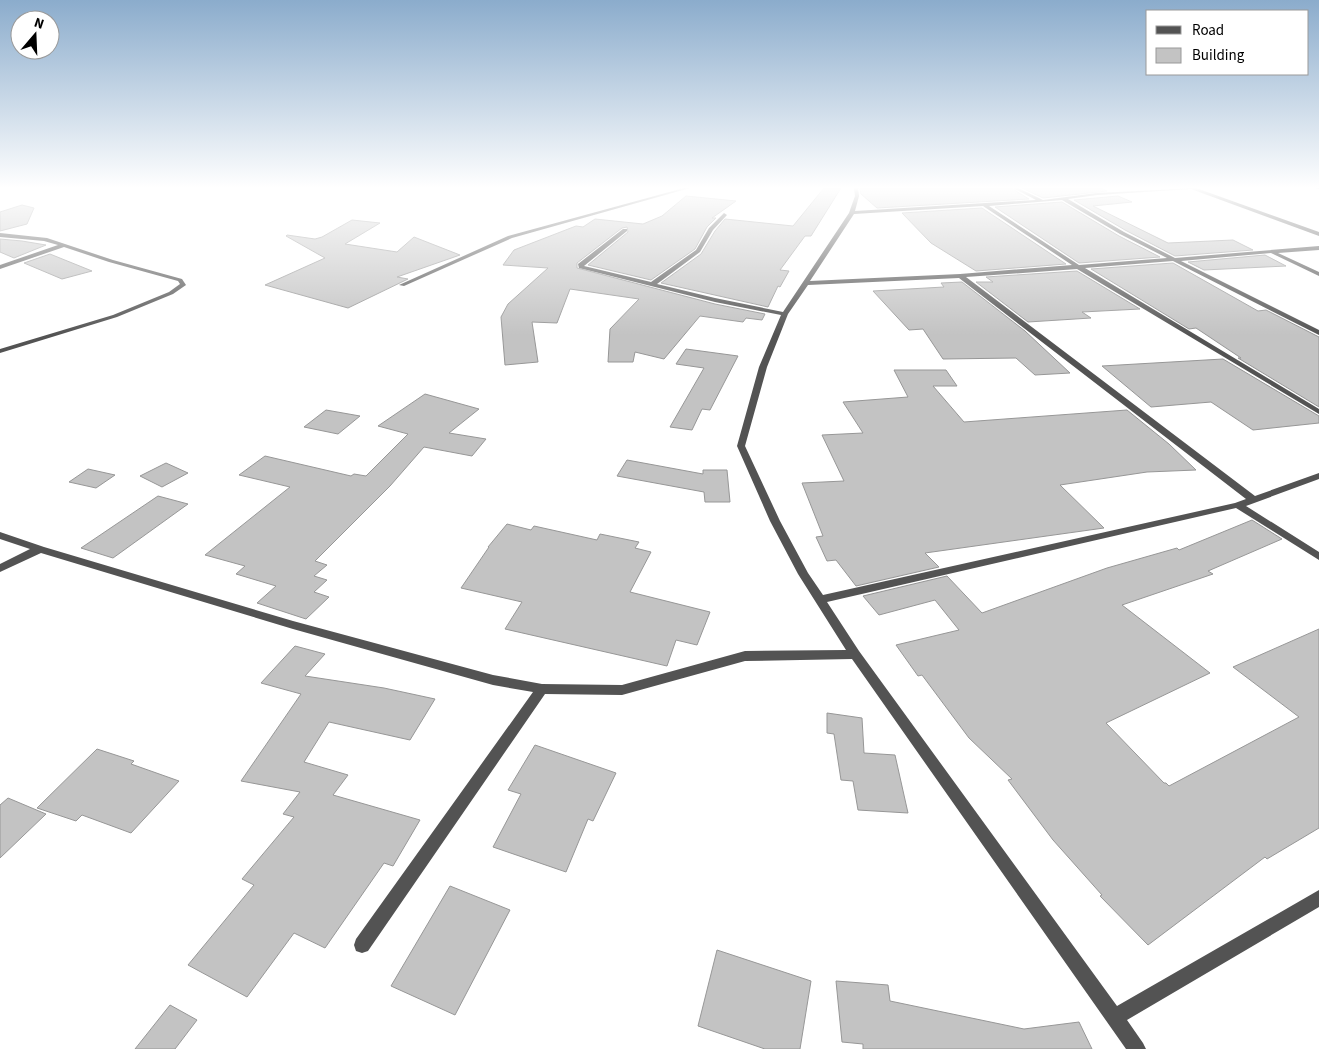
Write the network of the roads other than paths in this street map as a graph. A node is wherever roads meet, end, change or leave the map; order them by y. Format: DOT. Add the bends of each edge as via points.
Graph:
graph roads {
  1 [pos="22,237"];
  2 [pos="510,237"];
  3 [pos="615,237"];
  4 [pos="707,237"];
  5 [pos="836,237"];
  6 [pos="1033,237"];
  7 [pos="1132,237"];
  8 [pos="62,246"];
  9 [pos="1319,248"];
  10 [pos="1272,252"];
  11 [pos="1172,259"];
  12 [pos="1078,266"];
  13 [pos="0,267"];
  14 [pos="1319,274"];
  15 [pos="960,276"];
  16 [pos="805,283"];
  17 [pos="402,285"];
  18 [pos="651,285"];
  19 [pos="785,314"];
  20 [pos="1319,333"];
  21 [pos="0,351"];
  22 [pos="1319,412"];
  23 [pos="1319,476"];
  24 [pos="1254,500"];
  25 [pos="1238,505"];
  26 [pos="0,535"];
  27 [pos="40,549"];
  28 [pos="1319,557"];
  29 [pos="0,568"];
  30 [pos="820,600"];
  31 [pos="855,654"];
  32 [pos="542,688"];
  33 [pos="1319,898"];
  34 [pos="362,945"];
  35 [pos="1114,1018"];
  36 [pos="1137,1049"];
  1 -- 8 [label="street" via="45,239"];
  2 -- 17 [label="street"];
  3 -- 18 [label="street" via="581,267"];
  4 -- 18 [label="street" via="698,251"];
  5 -- 16 [label="street"];
  6 -- 12 [label="street"];
  7 -- 11 [label="street"];
  8 -- 13 [label="street"];
  8 -- 21 [label="street" via="180,280 183,285 115,316"];
  9 -- 10 [label="street"];
  10 -- 11 [label="street"];
  10 -- 14 [label="street"];
  11 -- 12 [label="street"];
  11 -- 20 [label="street"];
  12 -- 15 [label="street"];
  12 -- 22 [label="street"];
  15 -- 16 [label="street"];
  15 -- 24 [label="street"];
  16 -- 19 [label="street"];
  18 -- 19 [label="street"];
  19 -- 30 [label="street" via="763,367 742,446 775,521"];
  23 -- 24 [label="street"];
  24 -- 25 [label="street"];
  25 -- 28 [label="street"];
  25 -- 30 [label="street"];
  26 -- 27 [label="street"];
  27 -- 29 [label="street"];
  27 -- 32 [label="street" via="293,626 493,680"];
  30 -- 31 [label="street"];
  31 -- 32 [label="street" via="745,656 622,690"];
  31 -- 35 [label="street"];
  32 -- 34 [label="street"];
  33 -- 35 [label="street"];
  35 -- 36 [label="street"];
}
